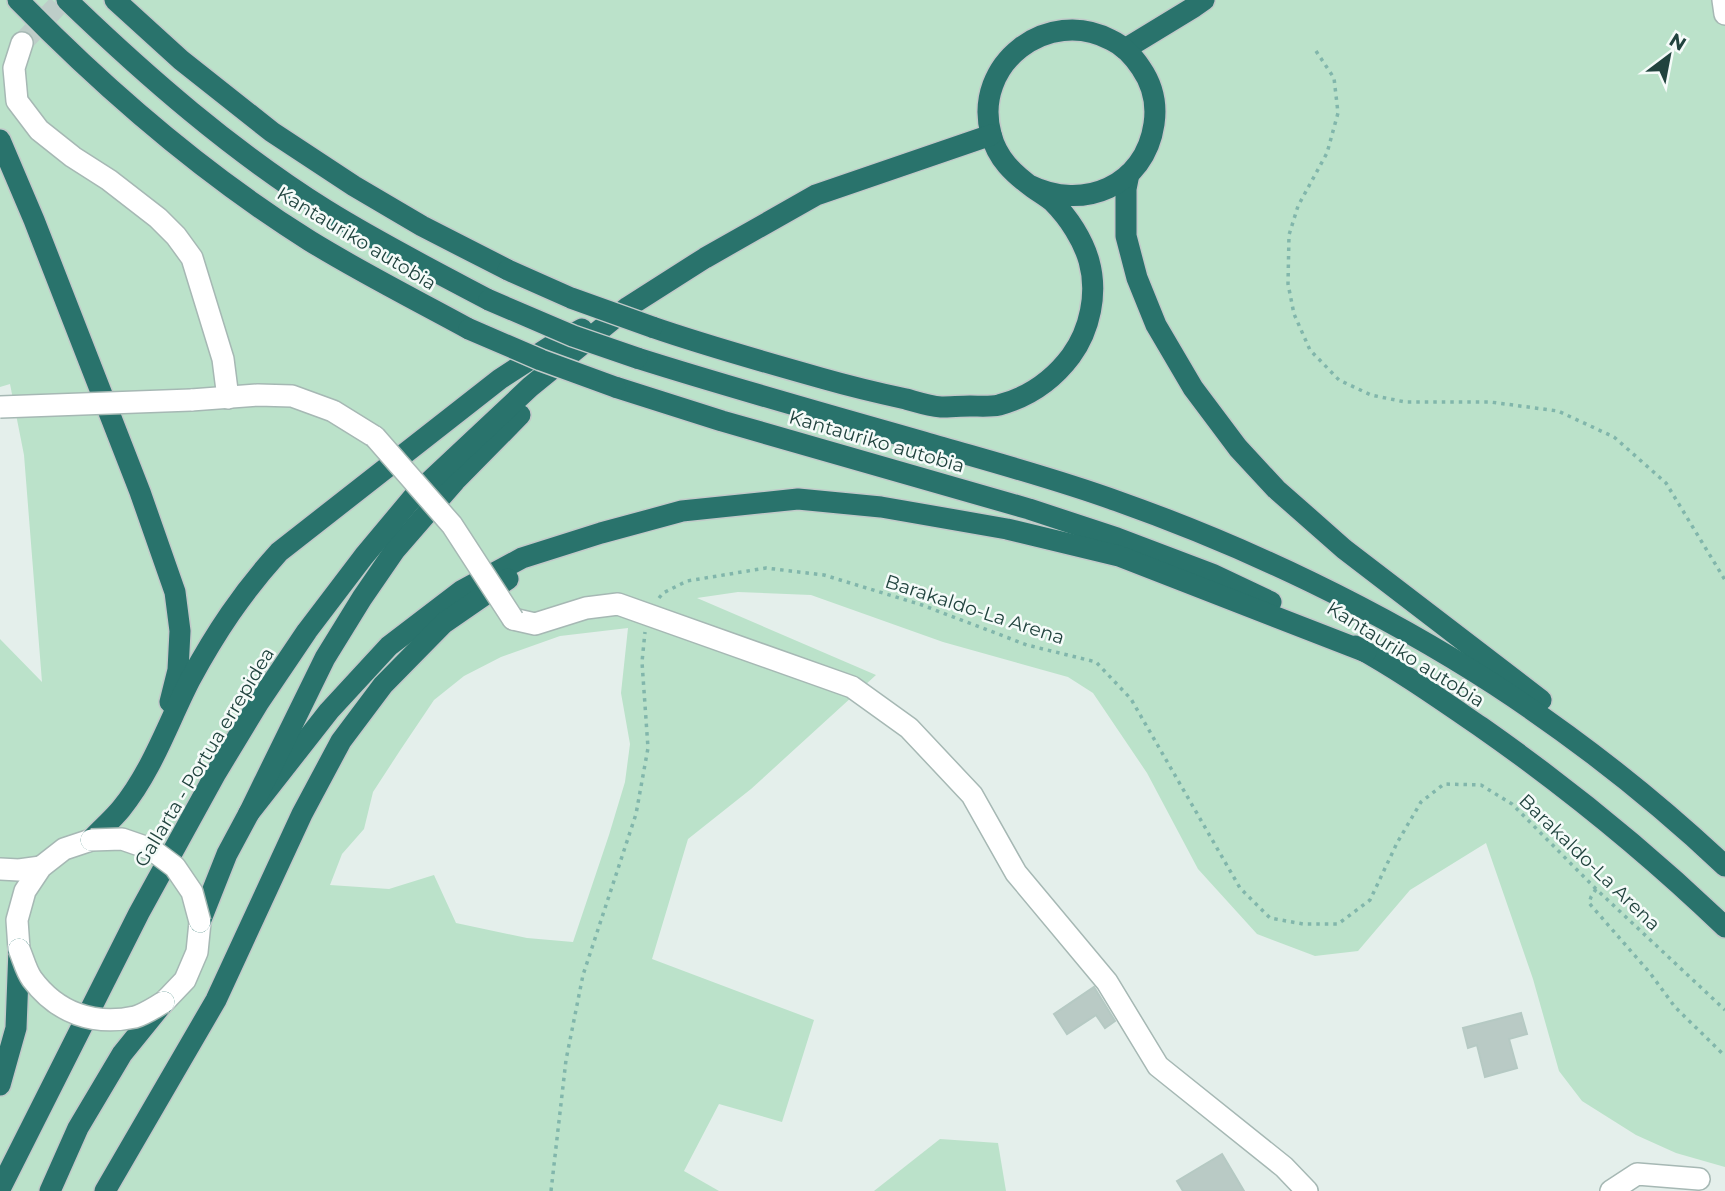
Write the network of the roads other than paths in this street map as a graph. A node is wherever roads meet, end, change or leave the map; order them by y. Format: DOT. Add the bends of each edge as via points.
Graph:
graph roads {
  1 [pos="18,0"];
  2 [pos="66,0"];
  3 [pos="116,0"];
  4 [pos="1204,0"];
  5 [pos="1723,0"];
  6 [pos="1725,13"];
  7 [pos="22,43"];
  8 [pos="1125,49"];
  9 [pos="991,135"];
  10 [pos="0,140"];
  11 [pos="1129,174"];
  12 [pos="1029,185"];
  13 [pos="628,307"];
  14 [pos="228,398"];
  15 [pos="0,407"];
  16 [pos="601,533"];
  17 [pos="1366,652"];
  18 [pos="153,757"];
  19 [pos="1643,793"];
  20 [pos="249,813"];
  21 [pos="91,840"];
  22 [pos="1725,866"];
  23 [pos="41,867"];
  24 [pos="0,869"];
  25 [pos="9,915"];
  26 [pos="200,922"];
  27 [pos="1725,928"];
  28 [pos="19,948"];
  29 [pos="164,1002"];
  30 [pos="0,1086"];
  31 [pos="1699,1179"];
  32 [pos="0,1189"];
  33 [pos="50,1191"];
  34 [pos="105,1191"];
  35 [pos="1307,1191"];
  36 [pos="1611,1191"];
  1 -- 17 [label="highway, Kantauriko autobia, bridge" via="167,138 238,192 308,240 469,329 615,387 1117,538 1212,574"];
  2 -- 19 [label="highway, Kantauriko autobia, bridge" via="186,108 260,165 337,216 489,300 637,358 1034,474 1116,500 1227,544 1346,600 1482,677"];
  3 -- 12 [label="highway, bridge" via="181,60 272,132 377,200 508,271 692,341 939,407 997,405 1027,395 1059,373 1087,328 1092,284 1089,262 1076,231 1052,202"];
  4 -- 8 [label="highway"];
  5 -- 6 [label="street"];
  7 -- 14 [label="street" via="14,68 17,101 39,130 158,218 192,258 223,359"];
  8 -- 9 [label="highway" via="1081,30 1033,38 1008,59 992,87 988,103"];
  8 -- 11 [label="highway" via="1151,88 1155,119 1147,149"];
  9 -- 12 [label="highway" via="1005,164"];
  9 -- 13 [label="highway, Gallarta - Portua errepidea" via="816,195 715,251"];
  10 -- 18 [label="highway" via="175,592 178,670"];
  11 -- 12 [label="highway" via="1103,191 1078,197 1053,195"];
  11 -- 19 [label="highway" via="1126,236 1156,325 1193,388 1238,448 1344,549 1608,751"];
  13 -- 18 [label="highway" via="554,344 500,379 279,552 230,612"];
  13 -- 20 [label="highway" via="455,481 395,550 325,658"];
  13 -- 32 [label="highway, Gallarta - Portua errepidea" via="530,387 415,495 307,631 216,773 139,913"];
  14 -- 15 [label="street, bridge"];
  14 -- 35 [label="street, bridge" via="292,396 333,411 375,437 452,525 513,619 535,624 586,608 618,604 852,687 909,728 972,795 1016,873 1107,982 1158,1066 1284,1167"];
  16 -- 17 [label="highway" via="682,511 798,499 881,507 1007,528 1119,556"];
  16 -- 20 [label="highway" via="522,558 461,591 389,646 329,710"];
  16 -- 34 [label="highway" via="524,569 444,623 383,685 341,741 216,1000"];
  17 -- 27 [label="highway, Kantauriko autobia" via="1444,701 1576,797 1641,849"];
  18 -- 21 [label="highway" via="121,808"];
  19 -- 22 [label="highway, Kantauriko autobia"];
  20 -- 26 [label="highway"];
  21 -- 23 [label="street" via="64,849"];
  21 -- 26 [label="street, bridge" via="122,839 151,849 175,867 192,892"];
  23 -- 24 [label="street"];
  23 -- 25 [label="street"];
  25 -- 28 [label="street"];
  26 -- 29 [label="street" via="197,952 185,980"];
  28 -- 29 [label="street, bridge" via="30,977 50,1000 77,1015 107,1021 137,1016"];
  28 -- 30 [label="highway" via="16,1028"];
  29 -- 33 [label="highway" via="122,1054 78,1128"];
  31 -- 36 [label="street" via="1637,1174"];
}
